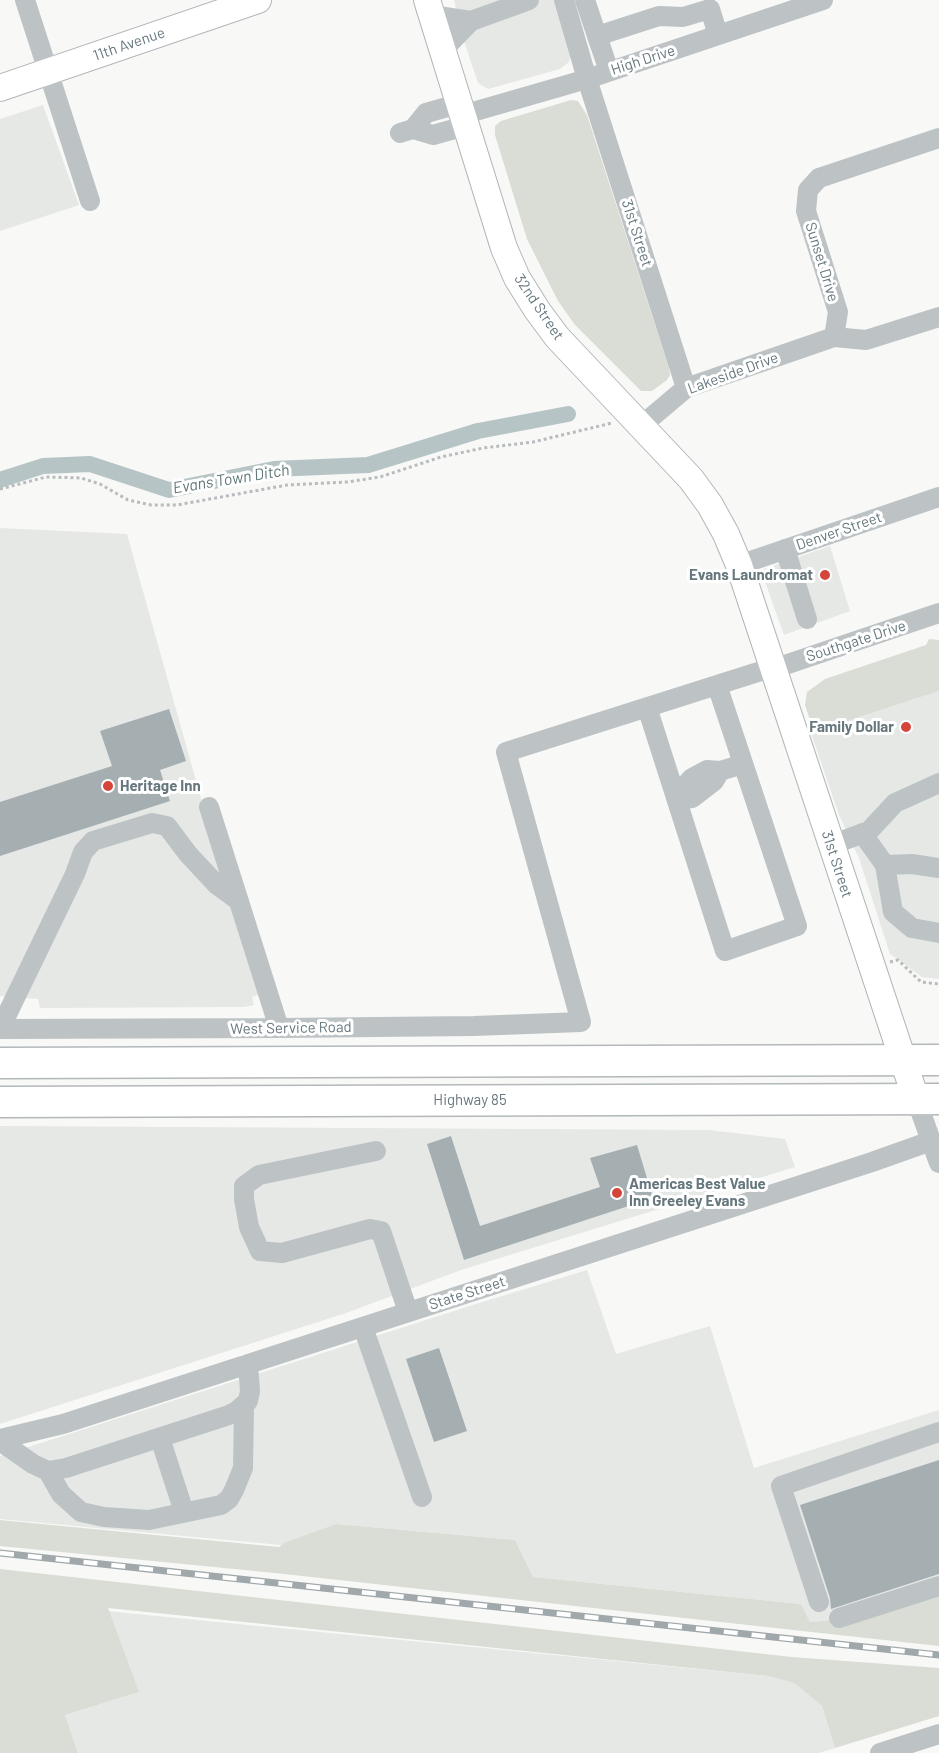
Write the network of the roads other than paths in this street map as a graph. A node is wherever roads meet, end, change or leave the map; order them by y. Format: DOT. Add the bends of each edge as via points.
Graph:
graph roads {
  1 [pos="25,0"];
  2 [pos="258,0"];
  3 [pos="529,0"];
  4 [pos="564,0"];
  5 [pos="585,0"];
  6 [pos="823,0"];
  7 [pos="501,5"];
  8 [pos="429,7"];
  9 [pos="474,13"];
  10 [pos="718,35"];
  11 [pos="597,36"];
  12 [pos="442,51"];
  13 [pos="609,71"];
  14 [pos="47,72"];
  15 [pos="587,79"];
  16 [pos="0,88"];
  17 [pos="462,115"];
  18 [pos="406,131"];
  19 [pos="939,138"];
  20 [pos="90,201"];
  21 [pos="939,317"];
  22 [pos="834,337"];
  23 [pos="686,388"];
  24 [pos="635,419"];
  25 [pos="939,497"];
  26 [pos="785,549"];
  27 [pos="738,565"];
  28 [pos="939,613"];
  29 [pos="807,619"];
  30 [pos="773,669"];
  31 [pos="717,685"];
  32 [pos="647,707"];
  33 [pos="743,764"];
  34 [pos="939,783"];
  35 [pos="681,801"];
  36 [pos="209,807"];
  37 [pos="862,833"];
  38 [pos="831,844"];
  39 [pos="885,865"];
  40 [pos="939,868"];
  41 [pos="239,901"];
  42 [pos="939,933"];
  43 [pos="581,1022"];
  44 [pos="279,1028"];
  45 [pos="0,1029"];
  46 [pos="904,1060"];
  47 [pos="939,1060"];
  48 [pos="0,1063"];
  49 [pos="927,1099"];
  50 [pos="0,1102"];
  51 [pos="931,1141"];
  52 [pos="376,1151"];
  53 [pos="939,1163"];
  54 [pos="408,1312"];
  55 [pos="363,1327"];
  56 [pos="248,1364"];
  57 [pos="244,1406"];
  58 [pos="939,1432"];
  59 [pos="160,1438"];
  60 [pos="0,1440"];
  61 [pos="48,1471"];
  62 [pos="422,1497"];
  63 [pos="184,1512"];
  64 [pos="939,1586"];
  65 [pos="819,1602"];
  66 [pos="839,1618"];
  67 [pos="939,1734"];
  68 [pos="880,1753"];
  1 -- 14 [label="street"];
  2 -- 14 [label="main road, 11th Avenue"];
  3 -- 7 [label="street"];
  4 -- 15 [label="street, 31st Street"];
  5 -- 11 [label="street"];
  6 -- 10 [label="street, High Drive"];
  7 -- 9 [label="street"];
  8 -- 9 [label="street"];
  8 -- 12 [label="main road, 32nd Street"];
  9 -- 12 [label="street"];
  10 -- 11 [label="street" via="710,9 683,17 659,16"];
  10 -- 13 [label="street, High Drive"];
  11 -- 13 [label="street"];
  12 -- 17 [label="main road, 32nd Street"];
  13 -- 15 [label="street, High Drive"];
  14 -- 16 [label="main road, 11th Avenue"];
  14 -- 20 [label="street"];
  15 -- 17 [label="street, High Drive"];
  15 -- 23 [label="street, 31st Street"];
  17 -- 18 [label="street, High Drive" via="433,135"];
  17 -- 24 [label="main road, 32nd Street" via="517,278 557,338"];
  19 -- 22 [label="street, Sunset Drive" via="819,178 808,190 806,211 838,312"];
  21 -- 22 [label="street" via="866,340"];
  22 -- 23 [label="street, Lakeside Drive"];
  23 -- 24 [label="street, Lakeside Drive"];
  24 -- 27 [label="main road, 32nd Street" via="710,505"];
  25 -- 26 [label="street, Denver Street"];
  26 -- 27 [label="street, Denver Street"];
  26 -- 29 [label="street"];
  27 -- 30 [label="main road, 31st Street"];
  28 -- 30 [label="street, Southgate Drive"];
  30 -- 31 [label="street, Southgate Drive"];
  30 -- 38 [label="main road, 31st Street"];
  31 -- 32 [label="street, Southgate Drive"];
  31 -- 33 [label="street"];
  32 -- 35 [label="street"];
  32 -- 43 [label="street, Southgate Drive" via="506,752"];
  33 -- 35 [label="street" via="720,771 714,781 692,798"];
  33 -- 35 [label="street" via="797,926 725,951"];
  34 -- 37 [label="street" via="895,803 869,831"];
  36 -- 41 [label="street"];
  37 -- 38 [label="street"];
  37 -- 39 [label="street"];
  38 -- 46 [label="main road, 31st Street"];
  39 -- 40 [label="street"];
  39 -- 42 [label="street" via="893,912 912,928"];
  41 -- 44 [label="street"];
  41 -- 45 [label="street" via="217,885 167,826 152,823 93,841 83,852"];
  43 -- 44 [label="street, West Service Road"];
  44 -- 45 [label="street, West Service Road"];
  46 -- 47 [label="highway"];
  46 -- 48 [label="highway"];
  46 -- 49 [label="main road, 31st Street"];
  49 -- 50 [label="highway, Highway 85"];
  49 -- 51 [label="street, 31st Street"];
  51 -- 53 [label="street, 31st Street"];
  51 -- 54 [label="street, State Street"];
  52 -- 54 [label="street" via="259,1175 244,1186 249,1227 260,1251 282,1253 370,1229 381,1231"];
  54 -- 55 [label="street, State Street"];
  55 -- 56 [label="street, State Street"];
  55 -- 62 [label="street"];
  56 -- 57 [label="street" via="250,1391"];
  56 -- 60 [label="street, State Street" via="63,1424"];
  57 -- 59 [label="street" via="229,1415"];
  57 -- 63 [label="street" via="243,1468 234,1490 221,1504"];
  58 -- 65 [label="street" via="781,1485"];
  59 -- 61 [label="street"];
  59 -- 63 [label="street"];
  60 -- 61 [label="street"];
  61 -- 63 [label="street" via="61,1494 81,1512 149,1520"];
  64 -- 66 [label="street"];
  67 -- 68 [label="street"];
}
